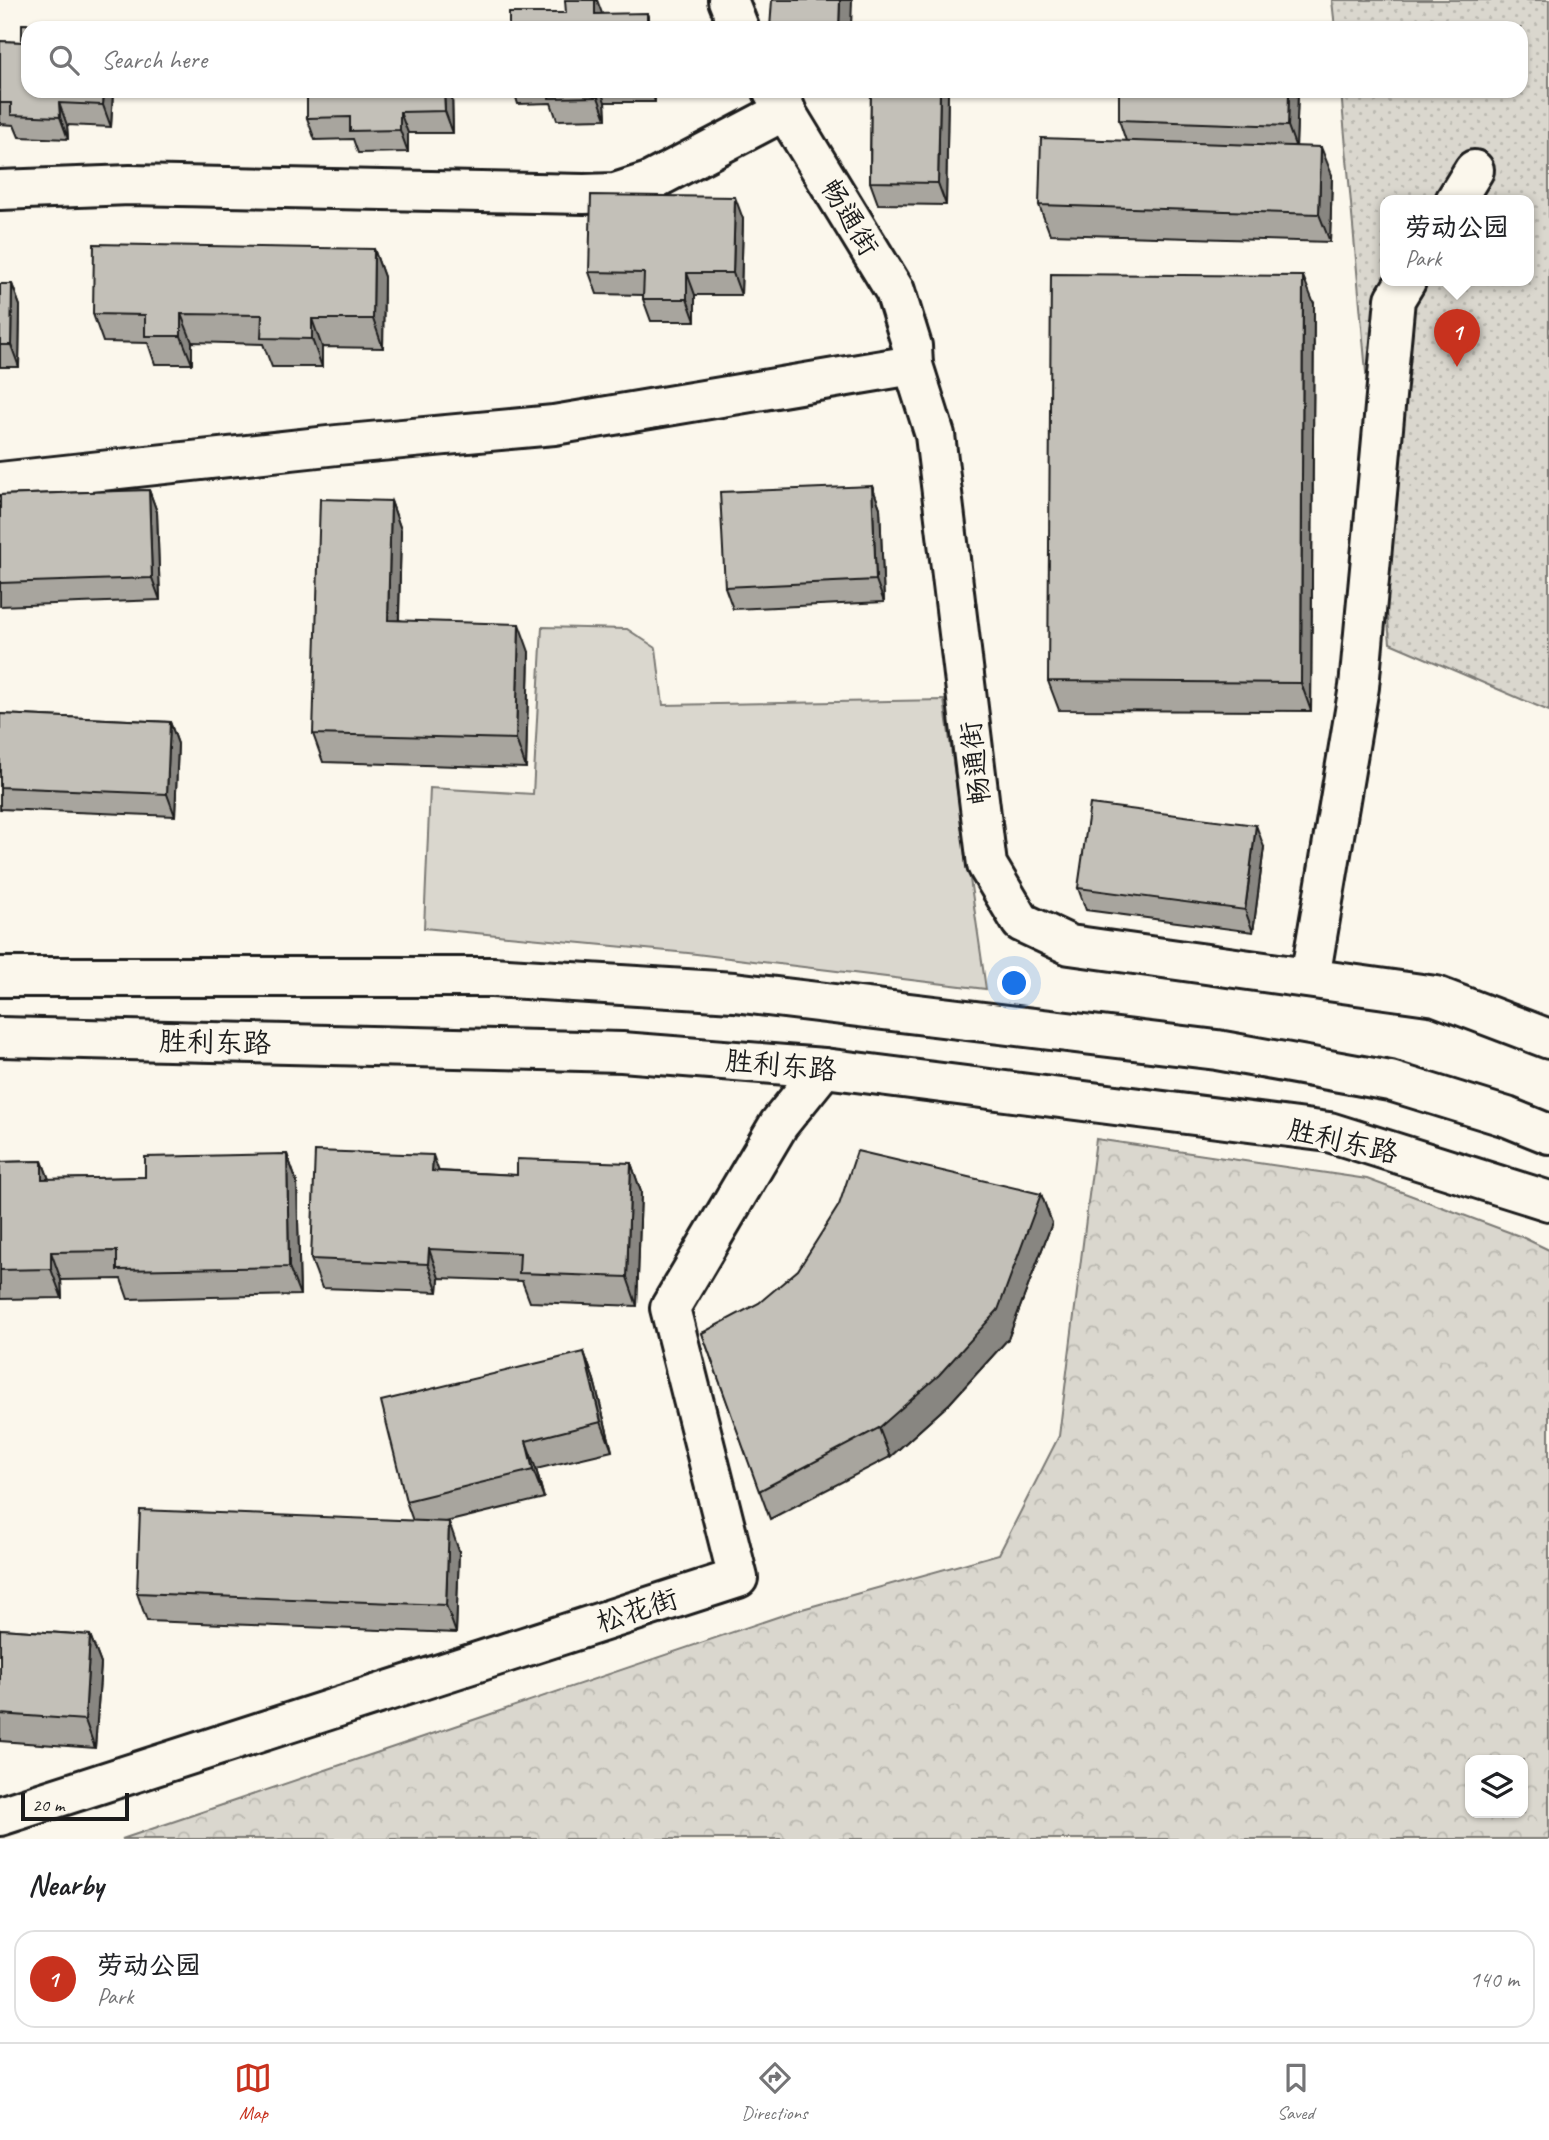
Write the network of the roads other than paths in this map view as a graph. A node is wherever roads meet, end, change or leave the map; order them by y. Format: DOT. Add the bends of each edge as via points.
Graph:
graph roads {
  1 [pos="728,0"];
  2 [pos="736,21"];
  3 [pos="780,100"];
  4 [pos="0,190"];
  5 [pos="1403,286"];
  6 [pos="913,365"];
  7 [pos="0,482"];
  8 [pos="0,977"];
  9 [pos="1310,978"];
  10 [pos="0,1037"];
  11 [pos="1549,1039"];
  12 [pos="824,1068"];
  13 [pos="1549,1134"];
  14 [pos="1549,1201"];
  15 [pos="0,1816"];
  1 -- 2 [label="street"];
  3 -- 4 [label="street" via="649,182 615,193 130,185"];
  3 -- 6 [label="street, 畅通街" via="895,291 912,346"];
  5 -- 9 [label="street" via="1395,299 1359,687"];
  6 -- 7 [label="street" via="554,425"];
  6 -- 9 [label="street, 畅通街" via="935,435 987,865 1021,922 1070,945"];
  8 -- 13 [label="street" via="492,977 734,992 1217,1050 1390,1081"];
  9 -- 11 [label="street, 畅通街" via="1436,996"];
  10 -- 12 [label="street, 胜利东路" via="622,1052"];
  12 -- 14 [label="street, 胜利东路" via="1329,1132"];
  12 -- 15 [label="street, 松花街" via="779,1124 670,1308 738,1578"];
}
